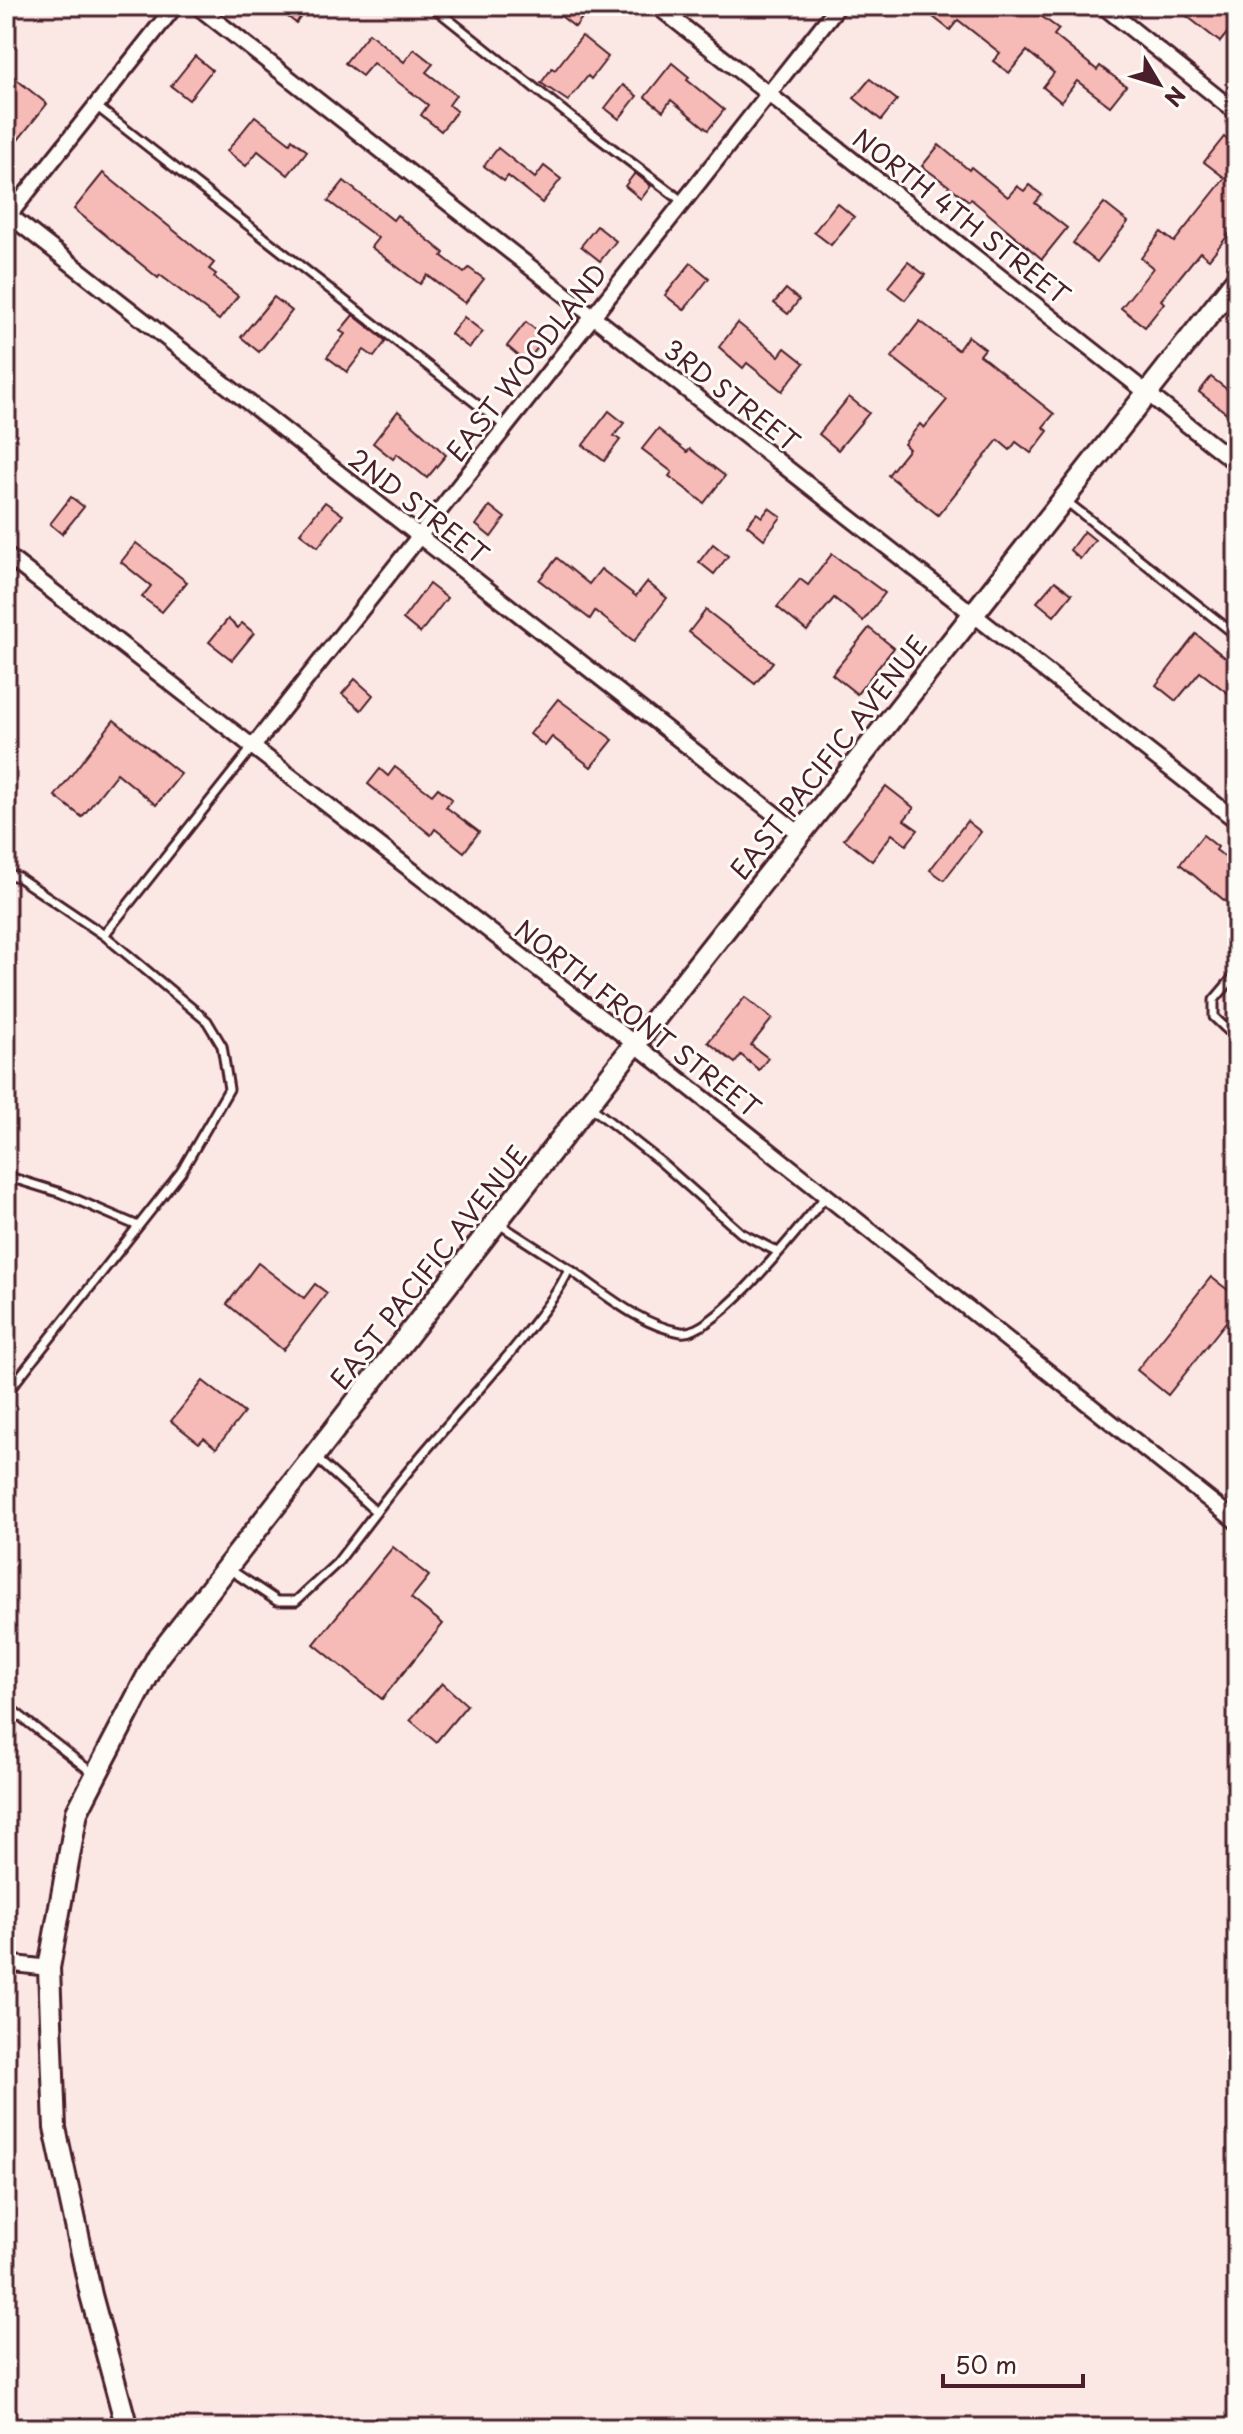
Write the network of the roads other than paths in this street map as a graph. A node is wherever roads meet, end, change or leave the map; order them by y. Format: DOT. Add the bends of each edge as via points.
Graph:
graph roads {
  1 [pos="175,6"];
  2 [pos="197,6"];
  3 [pos="432,6"];
  4 [pos="657,6"];
  5 [pos="838,6"];
  6 [pos="1103,6"];
  7 [pos="770,93"];
  8 [pos="96,106"];
  9 [pos="1237,113"];
  10 [pos="684,202"];
  11 [pos="8,217"];
  12 [pos="1236,282"];
  13 [pos="593,317"];
  14 [pos="1147,394"];
  15 [pos="506,427"];
  16 [pos="1237,464"];
  17 [pos="1063,500"];
  18 [pos="419,536"];
  19 [pos="6,555"];
  20 [pos="973,615"];
  21 [pos="1237,636"];
  22 [pos="252,748"];
  23 [pos="1237,821"];
  24 [pos="800,834"];
  25 [pos="6,874"];
  26 [pos="104,935"];
  27 [pos="1237,974"];
  28 [pos="1237,1039"];
  29 [pos="635,1044"];
  30 [pos="588,1104"];
  31 [pos="6,1176"];
  32 [pos="826,1196"];
  33 [pos="496,1222"];
  34 [pos="138,1226"];
  35 [pos="778,1252"];
  36 [pos="569,1269"];
  37 [pos="6,1394"];
  38 [pos="314,1456"];
  39 [pos="376,1512"];
  40 [pos="1237,1522"];
  41 [pos="227,1568"];
  42 [pos="6,1705"];
  43 [pos="96,1775"];
  44 [pos="6,1963"];
  45 [pos="49,1968"];
  46 [pos="127,2428"];
  1 -- 8 [label="street"];
  2 -- 13 [label="street, 3RD STREET"];
  3 -- 10 [label="lane"];
  4 -- 7 [label="street, NORTH 4TH STREET"];
  5 -- 7 [label="street, EAST WOODLAND"];
  6 -- 9 [label="street"];
  7 -- 10 [label="street, EAST WOODLAND"];
  7 -- 14 [label="street, NORTH 4TH STREET"];
  8 -- 11 [label="street"];
  8 -- 15 [label="lane"];
  10 -- 13 [label="street, EAST WOODLAND"];
  11 -- 18 [label="street, 2ND STREET"];
  12 -- 14 [label="main road, EAST PACIFIC AVENUE"];
  13 -- 15 [label="street, EAST WOODLAND"];
  13 -- 20 [label="street, 3RD STREET"];
  14 -- 16 [label="street, NORTH 4TH STREET"];
  14 -- 17 [label="main road, EAST PACIFIC AVENUE"];
  15 -- 18 [label="street, EAST WOODLAND"];
  17 -- 20 [label="main road, EAST PACIFIC AVENUE"];
  17 -- 21 [label="lane"];
  18 -- 22 [label="street, EAST WOODLAND"];
  18 -- 24 [label="street, 2ND STREET"];
  19 -- 22 [label="street, NORTH FRONT STREET"];
  20 -- 23 [label="street, 3RD STREET"];
  20 -- 24 [label="main road, EAST PACIFIC AVENUE"];
  22 -- 26 [label="lane"];
  22 -- 29 [label="street, NORTH FRONT STREET"];
  24 -- 29 [label="main road, EAST PACIFIC AVENUE"];
  25 -- 26 [label="lane"];
  26 -- 34 [label="lane" via="207,1021 222,1046 229,1089 181,1172"];
  27 -- 28 [label="lane" via="1214,1000 1214,1017"];
  29 -- 30 [label="main road, EAST PACIFIC AVENUE"];
  29 -- 32 [label="street, NORTH FRONT STREET"];
  30 -- 33 [label="main road, EAST PACIFIC AVENUE"];
  30 -- 35 [label="lane" via="741,1233"];
  31 -- 34 [label="lane"];
  32 -- 35 [label="lane"];
  32 -- 40 [label="street, NORTH FRONT STREET"];
  33 -- 36 [label="lane"];
  33 -- 38 [label="main road, EAST PACIFIC AVENUE"];
  34 -- 37 [label="lane"];
  35 -- 36 [label="lane" via="708,1324 684,1333 647,1322"];
  36 -- 39 [label="lane" via="560,1290 502,1364"];
  38 -- 39 [label="lane"];
  38 -- 41 [label="main road, EAST PACIFIC AVENUE"];
  39 -- 41 [label="lane" via="337,1563 296,1601 277,1601"];
  41 -- 43 [label="main road, EAST PACIFIC AVENUE" via="158,1656"];
  42 -- 43 [label="lane"];
  43 -- 45 [label="main road, EAST PACIFIC AVENUE" via="77,1812"];
  44 -- 45 [label="street"];
  45 -- 46 [label="main road, EAST PACIFIC AVENUE" via="55,2128"];
}
